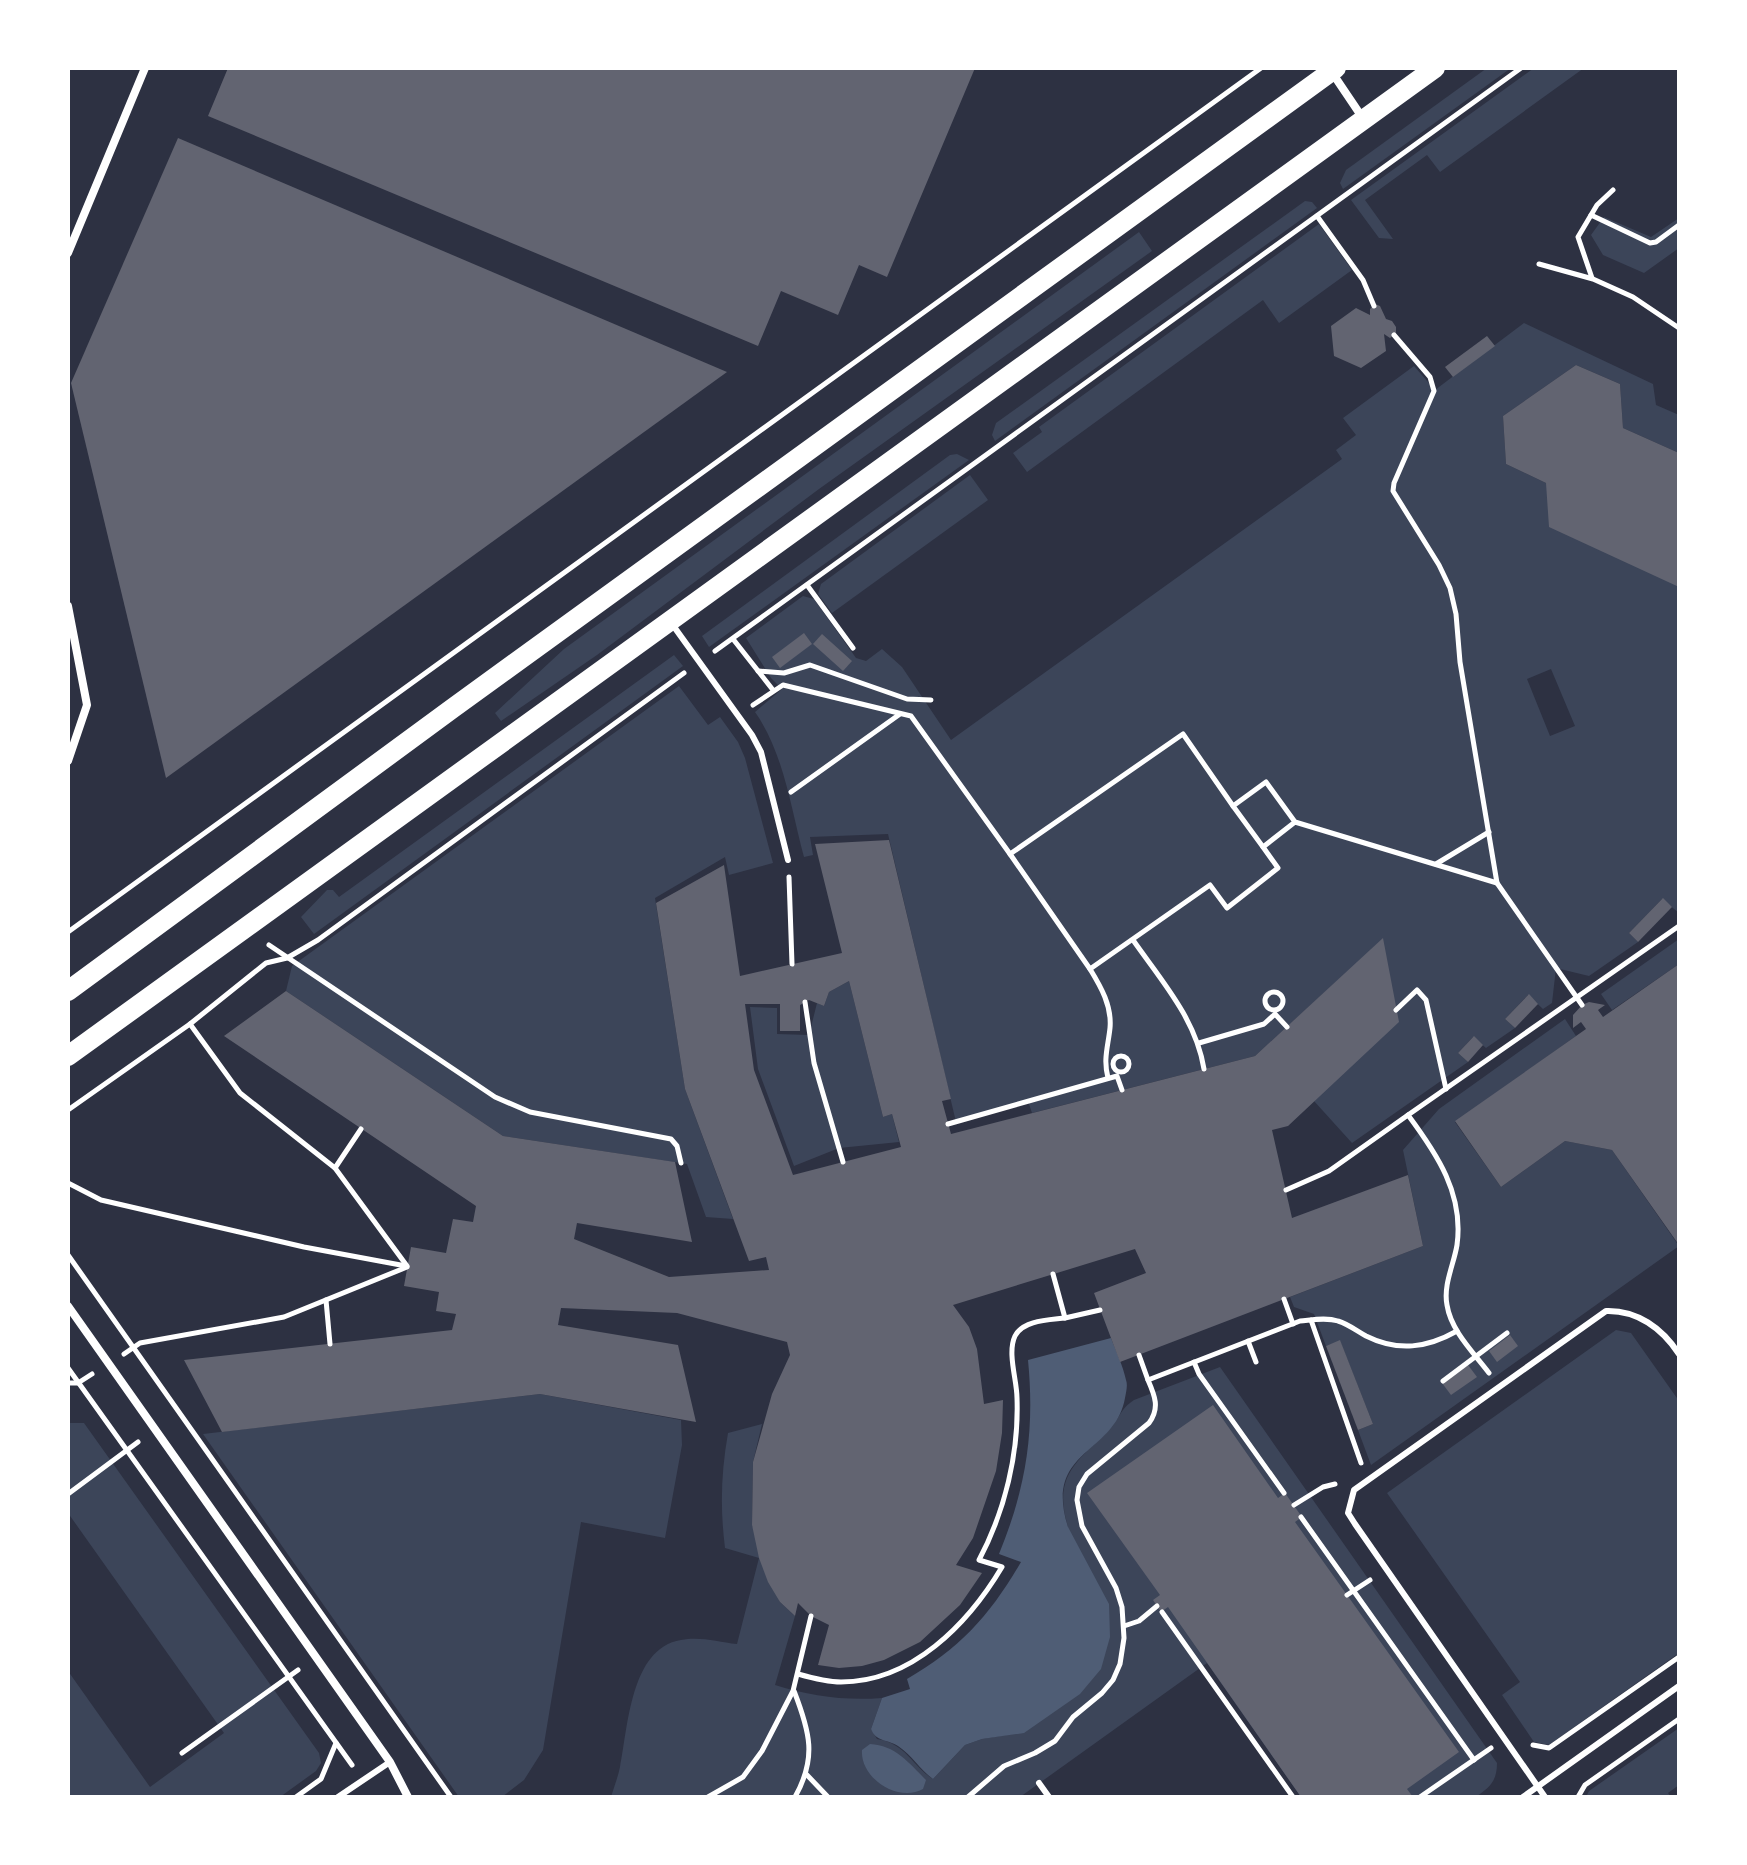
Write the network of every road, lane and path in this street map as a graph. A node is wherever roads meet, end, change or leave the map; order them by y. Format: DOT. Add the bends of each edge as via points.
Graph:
graph roads {
  1 [pos="145,68"];
  2 [pos="1261,68"];
  3 [pos="1435,68"];
  4 [pos="1521,68"];
  5 [pos="1332,69"];
  6 [pos="1364,120"];
  7 [pos="1613,190"];
  8 [pos="1591,215"];
  9 [pos="1317,216"];
  10 [pos="1679,225"];
  11 [pos="68,253"];
  12 [pos="1539,264"];
  13 [pos="1593,279"];
  14 [pos="1374,306"];
  15 [pos="1679,328"];
  16 [pos="1394,335"];
  17 [pos="807,585"];
  18 [pos="68,606"];
  19 [pos="670,621"];
  20 [pos="733,639"];
  21 [pos="853,648"];
  22 [pos="700,662"];
  23 [pos="758,671"];
  24 [pos="773,690"];
  25 [pos="931,700"];
  26 [pos="900,714"];
  27 [pos="738,716"];
  28 [pos="68,761"];
  29 [pos="774,804"];
  30 [pos="1233,806"];
  31 [pos="1295,822"];
  32 [pos="1489,832"];
  33 [pos="1263,847"];
  34 [pos="1010,854"];
  35 [pos="788,860"];
  36 [pos="1435,865"];
  37 [pos="1497,883"];
  38 [pos="1679,926"];
  39 [pos="245,927"];
  40 [pos="68,932"];
  41 [pos="1133,940"];
  42 [pos="287,958"];
  43 [pos="792,964"];
  44 [pos="1090,969"];
  45 [pos="68,991"];
  46 [pos="1576,999"];
  47 [pos="805,1002"];
  48 [pos="1582,1005"];
  49 [pos="1396,1010"];
  50 [pos="190,1024"];
  51 [pos="1287,1027"];
  52 [pos="1199,1043"];
  53 [pos="68,1056"];
  54 [pos="1204,1069"];
  55 [pos="1116,1072"];
  56 [pos="1108,1078"];
  57 [pos="1446,1089"];
  58 [pos="1122,1090"];
  59 [pos="68,1110"];
  60 [pos="1408,1115"];
  61 [pos="948,1124"];
  62 [pos="361,1129"];
  63 [pos="843,1162"];
  64 [pos="681,1163"];
  65 [pos="335,1168"];
  66 [pos="68,1183"];
  67 [pos="1286,1190"];
  68 [pos="68,1255"];
  69 [pos="407,1267"];
  70 [pos="1053,1274"];
  71 [pos="1284,1299"];
  72 [pos="326,1300"];
  73 [pos="68,1306"];
  74 [pos="1100,1310"];
  75 [pos="1065,1318"];
  76 [pos="1311,1320"];
  77 [pos="1293,1324"];
  78 [pos="1457,1331"];
  79 [pos="1507,1333"];
  80 [pos="1248,1341"];
  81 [pos="330,1344"];
  82 [pos="133,1347"];
  83 [pos="1679,1354"];
  84 [pos="1139,1355"];
  85 [pos="1476,1356"];
  86 [pos="1194,1362"];
  87 [pos="1256,1362"];
  88 [pos="109,1363"];
  89 [pos="68,1368"];
  90 [pos="1148,1380"];
  91 [pos="1443,1381"];
  92 [pos="68,1383"];
  93 [pos="78,1383"];
  94 [pos="1500,1386"];
  95 [pos="179,1412"];
  96 [pos="156,1430"];
  97 [pos="126,1451"];
  98 [pos="1365,1471"];
  99 [pos="1368,1479"];
  100 [pos="1284,1493"];
  101 [pos="68,1494"];
  102 [pos="1294,1505"];
  103 [pos="1301,1517"];
  104 [pos="811,1616"];
  105 [pos="1124,1626"];
  106 [pos="340,1640"];
  107 [pos="316,1657"];
  108 [pos="1679,1657"];
  109 [pos="798,1674"];
  110 [pos="288,1677"];
  111 [pos="1679,1686"];
  112 [pos="793,1691"];
  113 [pos="1679,1719"];
  114 [pos="1504,1739"];
  115 [pos="336,1743"];
  116 [pos="182,1753"];
  117 [pos="1474,1760"];
  118 [pos="390,1762"];
  119 [pos="807,1775"];
  120 [pos="363,1780"];
  121 [pos="1039,1783"];
  122 [pos="1538,1787"];
  123 [pos="296,1797"];
  124 [pos="338,1797"];
  125 [pos="408,1797"];
  126 [pos="451,1797"];
  127 [pos="708,1797"];
  128 [pos="795,1797"];
  129 [pos="828,1797"];
  130 [pos="968,1797"];
  131 [pos="1049,1797"];
  132 [pos="1293,1797"];
  133 [pos="1420,1797"];
  134 [pos="1523,1797"];
  135 [pos="1545,1797"];
  136 [pos="1578,1797"];
  1 -- 11 [label="street"];
  2 -- 40 [label="path"];
  3 -- 6 [label="main road"];
  4 -- 9 [label="path"];
  5 -- 6 [label="street"];
  5 -- 45 [label="main road"];
  6 -- 19 [label="main road"];
  7 -- 8 [label="path"];
  8 -- 10 [label="path" via="1650,243"];
  8 -- 13 [label="path" via="1578,237"];
  9 -- 14 [label="path" via="1363,280"];
  9 -- 17 [label="path"];
  12 -- 13 [label="path"];
  13 -- 15 [label="path" via="1633,297"];
  16 -- 32 [label="path" via="1430,377 1434,391 1393,491 1450,588"];
  17 -- 20 [label="path"];
  17 -- 21 [label="path"];
  18 -- 28 [label="street" via="87,705"];
  19 -- 22 [label="lane"];
  19 -- 39 [label="main road"];
  20 -- 22 [label="path"];
  20 -- 23 [label="path"];
  22 -- 27 [label="lane"];
  22 -- 42 [label="path"];
  23 -- 24 [label="path"];
  23 -- 25 [label="path" via="784,673 810,665 907,699"];
  24 -- 26 [label="path" via="783,685"];
  24 -- 27 [label="path"];
  26 -- 29 [label="path"];
  26 -- 34 [label="path" via="911,716"];
  27 -- 29 [label="lane" via="761,752"];
  29 -- 35 [label="lane"];
  30 -- 31 [label="path" via="1266,782"];
  30 -- 33 [label="path"];
  30 -- 34 [label="path" via="1183,734"];
  31 -- 33 [label="path"];
  31 -- 36 [label="path"];
  32 -- 36 [label="path"];
  32 -- 37 [label="path"];
  33 -- 41 [label="path" via="1278,868 1227,908 1210,885"];
  34 -- 44 [label="path"];
  35 -- 43 [label="path"];
  36 -- 37 [label="path"];
  37 -- 46 [label="path"];
  38 -- 46 [label="path"];
  39 -- 42 [label="path"];
  39 -- 53 [label="main road"];
  41 -- 44 [label="path"];
  41 -- 52 [label="path"];
  42 -- 50 [label="path" via="266,963"];
  42 -- 64 [label="path" via="495,1097 530,1112 671,1139"];
  44 -- 56 [label="path" via="1108,1005"];
  46 -- 48 [label="path"];
  46 -- 57 [label="path"];
  47 -- 63 [label="path" via="814,1063"];
  49 -- 57 [label="path" via="1417,990 1426,1000"];
  50 -- 59 [label="path"];
  50 -- 65 [label="path" via="240,1093"];
  51 -- 52 [label="path" via="1275,1010 1264,1024"];
  52 -- 54 [label="path"];
  55 -- 55 [label="path" via="1130,1065 1123,1055 1114,1059"];
  55 -- 56 [label="path"];
  55 -- 58 [label="path"];
  56 -- 61 [label="path"];
  57 -- 60 [label="path"];
  60 -- 67 [label="path" via="1329,1171"];
  60 -- 78 [label="path" via="1445,1169 1457,1209 1446,1293"];
  62 -- 65 [label="path"];
  65 -- 69 [label="path"];
  66 -- 69 [label="path" via="101,1200"];
  68 -- 82 [label="path"];
  69 -- 72 [label="path"];
  70 -- 75 [label="path"];
  71 -- 77 [label="path"];
  72 -- 81 [label="path"];
  72 -- 82 [label="path" via="284,1317"];
  73 -- 88 [label="street"];
  74 -- 75 [label="path"];
  75 -- 109 [label="path" via="1021,1328 1015,1337 1016,1436 1010,1476 979,1560 1002,1567 971,1612 950,1635 897,1670 838,1682"];
  76 -- 77 [label="path"];
  76 -- 78 [label="path" via="1342,1322 1399,1347 1431,1345"];
  76 -- 98 [label="path"];
  77 -- 80 [label="path"];
  78 -- 85 [label="path"];
  79 -- 85 [label="path"];
  80 -- 86 [label="path"];
  80 -- 87 [label="path"];
  82 -- 88 [label="path"];
  82 -- 95 [label="path"];
  83 -- 94 [label="lane" via="1641,1318 1624,1310 1606,1311"];
  84 -- 90 [label="path"];
  85 -- 91 [label="path"];
  85 -- 94 [label="path"];
  86 -- 90 [label="path"];
  86 -- 100 [label="path"];
  88 -- 93 [label="path"];
  88 -- 96 [label="street"];
  89 -- 93 [label="path"];
  90 -- 105 [label="path" via="1156,1402 1153,1417 1087,1474 1077,1500 1082,1526 1116,1588"];
  92 -- 93 [label="path"];
  93 -- 97 [label="path"];
  94 -- 99 [label="lane"];
  95 -- 96 [label="path"];
  95 -- 106 [label="path"];
  96 -- 97 [label="path"];
  96 -- 107 [label="street"];
  97 -- 101 [label="path"];
  97 -- 110 [label="path"];
  98 -- 99 [label="path"];
  98 -- 102 [label="path"];
  99 -- 114 [label="lane" via="1354,1490 1348,1513"];
  103 -- 117 [label="path"];
  104 -- 109 [label="path"];
  105 -- 130 [label="path" via="1120,1664 1102,1693 1055,1741 1004,1766"];
  105 -- 132 [label="path" via="1160,1609"];
  106 -- 107 [label="path"];
  106 -- 126 [label="path"];
  107 -- 110 [label="path"];
  107 -- 118 [label="street"];
  108 -- 114 [label="path" via="1549,1748 1533,1745 1521,1728"];
  109 -- 112 [label="path"];
  110 -- 115 [label="path"];
  110 -- 116 [label="path"];
  111 -- 122 [label="lane"];
  112 -- 119 [label="path" via="807,1733"];
  112 -- 127 [label="path" via="754,1766"];
  113 -- 136 [label="path" via="1585,1785"];
  114 -- 117 [label="path"];
  114 -- 122 [label="lane"];
  115 -- 120 [label="path"];
  115 -- 123 [label="path" via="321,1779"];
  117 -- 133 [label="path"];
  118 -- 120 [label="lane"];
  118 -- 125 [label="street"];
  119 -- 128 [label="path"];
  119 -- 129 [label="path"];
  120 -- 124 [label="lane"];
  121 -- 131 [label="lane"];
  122 -- 134 [label="lane"];
  122 -- 135 [label="lane"];
}
